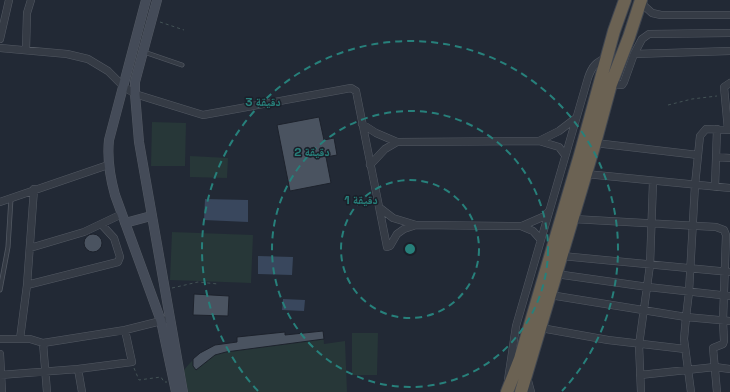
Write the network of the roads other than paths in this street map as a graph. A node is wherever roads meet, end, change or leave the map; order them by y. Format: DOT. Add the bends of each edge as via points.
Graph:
graph roads {
  1 [pos="9,0"];
  2 [pos="31,0"];
  3 [pos="146,0"];
  4 [pos="157,0"];
  5 [pos="625,0"];
  6 [pos="640,1"];
  7 [pos="619,14"];
  8 [pos="730,15"];
  9 [pos="636,16"];
  10 [pos="614,31"];
  11 [pos="730,33"];
  12 [pos="630,37"];
  13 [pos="0,39"];
  14 [pos="0,48"];
  15 [pos="26,50"];
  16 [pos="730,51"];
  17 [pos="142,52"];
  18 [pos="634,54"];
  19 [pos="608,57"];
  20 [pos="182,64"];
  21 [pos="730,82"];
  22 [pos="611,84"];
  23 [pos="123,86"];
  24 [pos="135,94"];
  25 [pos="576,118"];
  26 [pos="362,124"];
  27 [pos="717,129"];
  28 [pos="729,130"];
  29 [pos="539,141"];
  30 [pos="397,142"];
  31 [pos="595,143"];
  32 [pos="565,155"];
  33 [pos="585,156"];
  34 [pos="698,156"];
  35 [pos="716,157"];
  36 [pos="730,158"];
  37 [pos="108,165"];
  38 [pos="370,165"];
  39 [pos="586,174"];
  40 [pos="653,182"];
  41 [pos="694,185"];
  42 [pos="715,187"];
  43 [pos="730,188"];
  44 [pos="34,189"];
  45 [pos="11,198"];
  46 [pos="0,202"];
  47 [pos="380,208"];
  48 [pos="551,208"];
  49 [pos="151,216"];
  50 [pos="124,219"];
  51 [pos="573,219"];
  52 [pos="650,222"];
  53 [pos="102,225"];
  54 [pos="416,225"];
  55 [pos="692,225"];
  56 [pos="522,226"];
  57 [pos="541,240"];
  58 [pos="30,248"];
  59 [pos="562,256"];
  60 [pos="0,263"];
  61 [pos="5,264"];
  62 [pos="650,265"];
  63 [pos="690,269"];
  64 [pos="727,272"];
  65 [pos="556,274"];
  66 [pos="27,285"];
  67 [pos="648,287"];
  68 [pos="0,290"];
  69 [pos="689,292"];
  70 [pos="550,295"];
  71 [pos="727,296"];
  72 [pos="645,310"];
  73 [pos="686,316"];
  74 [pos="171,319"];
  75 [pos="161,321"];
  76 [pos="726,321"];
  77 [pos="541,328"];
  78 [pos="125,330"];
  79 [pos="0,339"];
  80 [pos="20,339"];
  81 [pos="43,342"];
  82 [pos="639,345"];
  83 [pos="685,349"];
  84 [pos="0,354"];
  85 [pos="526,365"];
  86 [pos="716,367"];
  87 [pos="78,369"];
  88 [pos="688,369"];
  89 [pos="730,369"];
  90 [pos="45,372"];
  91 [pos="1,375"];
  92 [pos="640,375"];
  93 [pos="2,392"];
  94 [pos="47,392"];
  95 [pos="82,392"];
  96 [pos="176,392"];
  97 [pos="183,392"];
  98 [pos="507,392"];
  99 [pos="521,392"];
  100 [pos="531,392"];
  101 [pos="641,392"];
  102 [pos="691,392"];
  103 [pos="718,392"];
  1 -- 13 [label="street"];
  2 -- 15 [label="street" via="27,13"];
  3 -- 23 [label="street"];
  4 -- 17 [label="street"];
  5 -- 7 [label="highway"];
  6 -- 8 [label="street" via="652,13 661,15"];
  6 -- 9 [label="highway"];
  7 -- 9 [label="highway" via="626,12"];
  7 -- 10 [label="highway"];
  9 -- 12 [label="highway"];
  10 -- 12 [label="highway" via="624,37"];
  10 -- 19 [label="highway"];
  11 -- 18 [label="street" via="649,34 642,39"];
  12 -- 22 [label="highway"];
  14 -- 15 [label="street"];
  15 -- 23 [label="street" via="67,54 93,61"];
  16 -- 18 [label="street"];
  17 -- 20 [label="lane"];
  17 -- 24 [label="street"];
  18 -- 22 [label="street" via="624,82"];
  19 -- 25 [label="street" via="592,66"];
  19 -- 33 [label="highway"];
  21 -- 28 [label="street" via="724,85"];
  22 -- 31 [label="highway"];
  23 -- 24 [label="street"];
  23 -- 37 [label="street" via="108,140"];
  24 -- 26 [label="street" via="193,113 210,115 348,87 356,91"];
  24 -- 49 [label="street" via="139,142"];
  25 -- 29 [label="street" via="559,131"];
  25 -- 32 [label="street"];
  26 -- 30 [label="street"];
  26 -- 38 [label="street"];
  27 -- 28 [label="street"];
  27 -- 34 [label="street" via="706,129 701,134"];
  27 -- 35 [label="street"];
  29 -- 30 [label="street"];
  29 -- 32 [label="street" via="559,147"];
  30 -- 38 [label="street" via="385,149"];
  31 -- 33 [label="highway"];
  31 -- 34 [label="street"];
  32 -- 48 [label="street"];
  33 -- 39 [label="highway"];
  33 -- 85 [label="highway"];
  34 -- 41 [label="street"];
  35 -- 36 [label="street"];
  35 -- 42 [label="street"];
  37 -- 44 [label="street"];
  37 -- 50 [label="street"];
  38 -- 47 [label="street"];
  39 -- 40 [label="street"];
  39 -- 51 [label="highway"];
  40 -- 41 [label="street"];
  40 -- 52 [label="street"];
  41 -- 42 [label="street"];
  41 -- 55 [label="street"];
  42 -- 43 [label="street"];
  44 -- 45 [label="street"];
  44 -- 58 [label="street"];
  45 -- 46 [label="street"];
  45 -- 61 [label="lane"];
  47 -- 54 [label="street" via="393,218"];
  47 -- 54 [label="street" via="388,247 397,234"];
  48 -- 56 [label="street" via="545,216"];
  48 -- 57 [label="street"];
  49 -- 50 [label="street"];
  49 -- 74 [label="street"];
  50 -- 53 [label="street"];
  50 -- 75 [label="street"];
  51 -- 52 [label="street"];
  51 -- 59 [label="highway"];
  52 -- 55 [label="street"];
  52 -- 62 [label="street"];
  53 -- 58 [label="street"];
  53 -- 66 [label="street" via="115,240 120,257 118,262"];
  54 -- 56 [label="street"];
  55 -- 63 [label="street"];
  55 -- 64 [label="street" via="719,227 724,230"];
  56 -- 57 [label="street" via="533,231"];
  57 -- 98 [label="street" via="516,326"];
  58 -- 66 [label="street"];
  59 -- 62 [label="street"];
  59 -- 65 [label="highway"];
  60 -- 61 [label="lane"];
  61 -- 68 [label="lane"];
  62 -- 63 [label="street"];
  62 -- 67 [label="street"];
  63 -- 64 [label="street"];
  63 -- 69 [label="street"];
  64 -- 71 [label="street"];
  65 -- 67 [label="street"];
  65 -- 70 [label="highway"];
  66 -- 80 [label="street"];
  67 -- 69 [label="street"];
  67 -- 72 [label="street"];
  69 -- 71 [label="street"];
  69 -- 73 [label="street"];
  70 -- 72 [label="street"];
  70 -- 77 [label="highway"];
  71 -- 76 [label="street"];
  72 -- 73 [label="street"];
  72 -- 82 [label="street"];
  73 -- 76 [label="street"];
  73 -- 83 [label="street"];
  74 -- 75 [label="street"];
  74 -- 97 [label="street"];
  75 -- 78 [label="street"];
  75 -- 96 [label="street"];
  76 -- 86 [label="street" via="724,341 713,348"];
  77 -- 82 [label="street"];
  77 -- 85 [label="highway"];
  78 -- 81 [label="street"];
  78 -- 87 [label="street" via="132,362"];
  79 -- 80 [label="street"];
  80 -- 81 [label="street"];
  81 -- 90 [label="street"];
  82 -- 83 [label="street"];
  82 -- 92 [label="street"];
  83 -- 88 [label="street"];
  84 -- 91 [label="street"];
  85 -- 98 [label="highway"];
  85 -- 99 [label="highway"];
  85 -- 100 [label="street"];
  86 -- 88 [label="street"];
  86 -- 89 [label="street"];
  86 -- 103 [label="street"];
  87 -- 90 [label="street"];
  87 -- 95 [label="street"];
  88 -- 92 [label="street"];
  88 -- 102 [label="street"];
  90 -- 91 [label="street"];
  90 -- 94 [label="street"];
  91 -- 93 [label="street"];
  92 -- 101 [label="street"];
}
